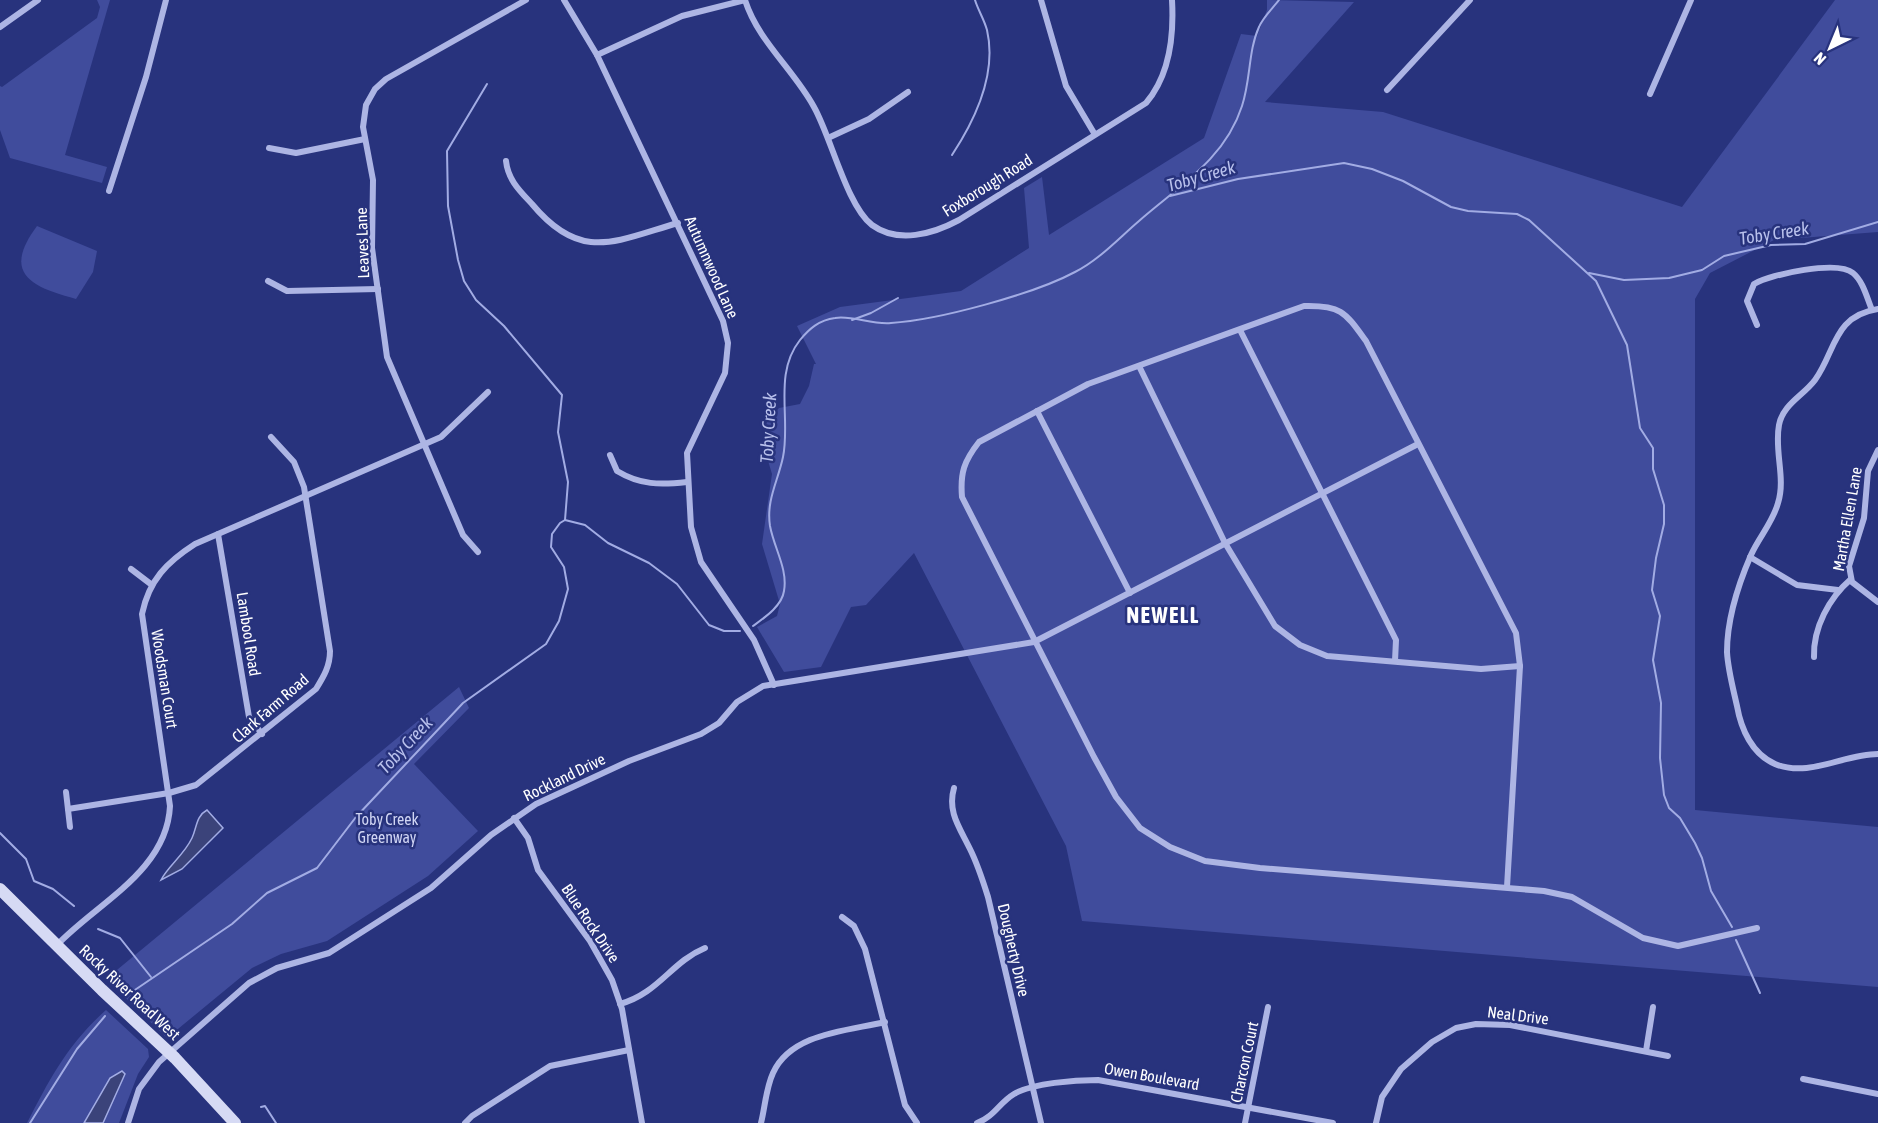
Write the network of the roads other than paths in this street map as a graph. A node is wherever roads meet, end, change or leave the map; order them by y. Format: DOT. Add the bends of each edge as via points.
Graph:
graph roads {
  1 [pos="38,0"];
  2 [pos="166,0"];
  3 [pos="526,0"];
  4 [pos="564,0"];
  5 [pos="745,0"];
  6 [pos="1041,0"];
  7 [pos="1172,0"];
  8 [pos="1470,0"];
  9 [pos="1691,0"];
  10 [pos="0,27"];
  11 [pos="597,55"];
  12 [pos="1387,90"];
  13 [pos="908,92"];
  14 [pos="1650,94"];
  15 [pos="1094,133"];
  16 [pos="828,138"];
  17 [pos="365,139"];
  18 [pos="269,148"];
  19 [pos="506,161"];
  20 [pos="109,191"];
  21 [pos="678,223"];
  22 [pos="268,282"];
  23 [pos="378,289"];
  24 [pos="1875,310"];
  25 [pos="1757,325"];
  26 [pos="1240,330"];
  27 [pos="1139,366"];
  28 [pos="488,392"];
  29 [pos="1037,411"];
  30 [pos="271,437"];
  31 [pos="1418,444"];
  32 [pos="424,445"];
  33 [pos="1878,450"];
  34 [pos="610,455"];
  35 [pos="687,482"];
  36 [pos="1323,493"];
  37 [pos="306,498"];
  38 [pos="218,534"];
  39 [pos="1225,543"];
  40 [pos="478,552"];
  41 [pos="1750,557"];
  42 [pos="131,569"];
  43 [pos="1851,579"];
  44 [pos="152,585"];
  45 [pos="1838,590"];
  46 [pos="1130,593"];
  47 [pos="1878,602"];
  48 [pos="1034,642"];
  49 [pos="1814,657"];
  50 [pos="1395,661"];
  51 [pos="1520,666"];
  52 [pos="774,684"];
  53 [pos="262,734"];
  54 [pos="1878,754"];
  55 [pos="954,789"];
  56 [pos="66,792"];
  57 [pos="169,793"];
  58 [pos="68,809"];
  59 [pos="514,818"];
  60 [pos="70,827"];
  61 [pos="1507,887"];
  62 [pos="0,889"];
  63 [pos="842,917"];
  64 [pos="1757,928"];
  65 [pos="57,945"];
  66 [pos="705,948"];
  67 [pos="620,1004"];
  68 [pos="1268,1007"];
  69 [pos="1653,1007"];
  70 [pos="885,1022"];
  71 [pos="629,1050"];
  72 [pos="1646,1051"];
  73 [pos="170,1052"];
  74 [pos="1668,1056"];
  75 [pos="1803,1079"];
  76 [pos="1033,1089"];
  77 [pos="1878,1094"];
  78 [pos="1248,1107"];
  79 [pos="128,1123"];
  80 [pos="235,1123"];
  81 [pos="465,1123"];
  82 [pos="642,1123"];
  83 [pos="761,1123"];
  84 [pos="917,1123"];
  85 [pos="977,1123"];
  86 [pos="1041,1123"];
  87 [pos="1245,1123"];
  88 [pos="1333,1123"];
  89 [pos="1376,1123"];
  1 -- 10 [label="street"];
  2 -- 20 [label="street"];
  3 -- 17 [label="street, Leaves Lane" via="379,85 363,114"];
  4 -- 11 [label="street, Autumnwood Lane"];
  5 -- 11 [label="street" via="682,16"];
  5 -- 16 [label="street, Foxborough Road" via="759,31 814,107"];
  6 -- 15 [label="street" via="1066,86"];
  7 -- 15 [label="street, Foxborough Road" via="1173,38 1154,94 1138,109"];
  8 -- 12 [label="street"];
  9 -- 14 [label="street"];
  11 -- 21 [label="street, Autumnwood Lane"];
  13 -- 16 [label="street" via="869,119"];
  15 -- 16 [label="street, Foxborough Road" via="959,220 939,230 911,235 881,231 864,217"];
  17 -- 18 [label="street" via="296,153"];
  17 -- 23 [label="street, Leaves Lane" via="373,180 372,236"];
  19 -- 21 [label="street" via="513,182 553,227 568,237 600,243"];
  21 -- 35 [label="street, Autumnwood Lane" via="723,321 728,343 725,373 687,453"];
  22 -- 23 [label="street" via="287,291"];
  23 -- 32 [label="street, Leaves Lane" via="387,357"];
  24 -- 25 [label="street" via="1854,273 1832,267 1754,284 1747,301"];
  24 -- 41 [label="street" via="1843,327 1815,379 1783,414 1778,435 1780,496"];
  26 -- 27 [label="street"];
  26 -- 31 [label="street" via="1304,306 1328,305 1348,316 1366,341"];
  26 -- 36 [label="street"];
  27 -- 29 [label="street" via="1089,384"];
  27 -- 39 [label="street"];
  28 -- 32 [label="street, Woodsman Court" via="450,430"];
  29 -- 46 [label="street"];
  29 -- 48 [label="street" via="979,442 967,456 960,475 962,497"];
  30 -- 37 [label="street, Clark Farm Road" via="294,462"];
  31 -- 36 [label="street, Rockland Drive"];
  31 -- 51 [label="street" via="1516,633"];
  32 -- 37 [label="street, Woodsman Court"];
  32 -- 40 [label="street, Leaves Lane" via="463,535"];
  33 -- 43 [label="street, Martha Ellen Lane" via="1866,478 1864,518 1849,566"];
  34 -- 35 [label="street" via="617,471 639,482"];
  35 -- 52 [label="street, Autumnwood Lane" via="693,539 701,562 754,640"];
  36 -- 39 [label="street, Rockland Drive"];
  36 -- 50 [label="street" via="1396,640"];
  37 -- 38 [label="street, Woodsman Court"];
  37 -- 53 [label="street, Clark Farm Road" via="330,662 316,689"];
  38 -- 44 [label="street, Woodsman Court" via="173,558"];
  38 -- 53 [label="street, Lambool Road" via="249,717"];
  39 -- 46 [label="street, Rockland Drive"];
  39 -- 50 [label="street" via="1275,626 1300,645 1327,656"];
  41 -- 45 [label="street" via="1797,585"];
  41 -- 54 [label="street" via="1730,620 1727,651 1739,717 1749,741 1765,758 1795,768"];
  42 -- 44 [label="street"];
  43 -- 45 [label="street, Martha Ellen Lane"];
  43 -- 47 [label="street"];
  44 -- 57 [label="street, Woodsman Court" via="142,614 143,636"];
  45 -- 49 [label="street, Martha Ellen Lane" via="1815,636"];
  46 -- 48 [label="street, Rockland Drive"];
  48 -- 52 [label="street, Rockland Drive"];
  48 -- 61 [label="street" via="1116,797 1140,828 1170,847 1205,861 1260,868"];
  50 -- 51 [label="street" via="1481,669"];
  51 -- 61 [label="street"];
  52 -- 59 [label="street, Rockland Drive" via="747,694 719,723 701,734 565,789"];
  53 -- 57 [label="street, Clark Farm Road" via="204,780"];
  55 -- 76 [label="street, Dougherty Drive" via="952,813 988,897"];
  56 -- 58 [label="street"];
  57 -- 58 [label="street, Clark Farm Road"];
  57 -- 65 [label="street, Woodsman Court" via="170,820 158,852"];
  58 -- 60 [label="street"];
  59 -- 67 [label="street, Blue Rock Drive" via="528,838 538,870 602,960"];
  59 -- 73 [label="street, Rockland Drive" via="431,888 368,930 329,953 277,968 249,983"];
  61 -- 64 [label="street" via="1572,897 1643,938 1678,946"];
  62 -- 65 [label="street, Rocky River Road West"];
  63 -- 70 [label="street" via="859,933"];
  65 -- 73 [label="street, Rocky River Road West"];
  66 -- 67 [label="street" via="687,957 644,995"];
  67 -- 71 [label="street, Blue Rock Drive"];
  68 -- 78 [label="street, Charcon Court"];
  69 -- 72 [label="street"];
  70 -- 83 [label="street" via="806,1041 788,1052 773,1073"];
  70 -- 84 [label="street" via="905,1105"];
  71 -- 81 [label="street" via="550,1066"];
  71 -- 82 [label="street, Blue Rock Drive"];
  72 -- 74 [label="street, Neal Drive"];
  72 -- 89 [label="street, Neal Drive" via="1510,1025 1456,1028 1432,1042 1401,1069 1383,1097"];
  73 -- 79 [label="street, Rockland Drive" via="139,1089"];
  73 -- 80 [label="street, Rocky River Road West"];
  75 -- 77 [label="street"];
  76 -- 78 [label="street, Owen Boulevard" via="1098,1080"];
  76 -- 85 [label="street, Owen Boulevard" via="1015,1094"];
  76 -- 86 [label="street, Dougherty Drive"];
  78 -- 87 [label="street, Charcon Court"];
  78 -- 88 [label="street, Owen Boulevard"];
}
